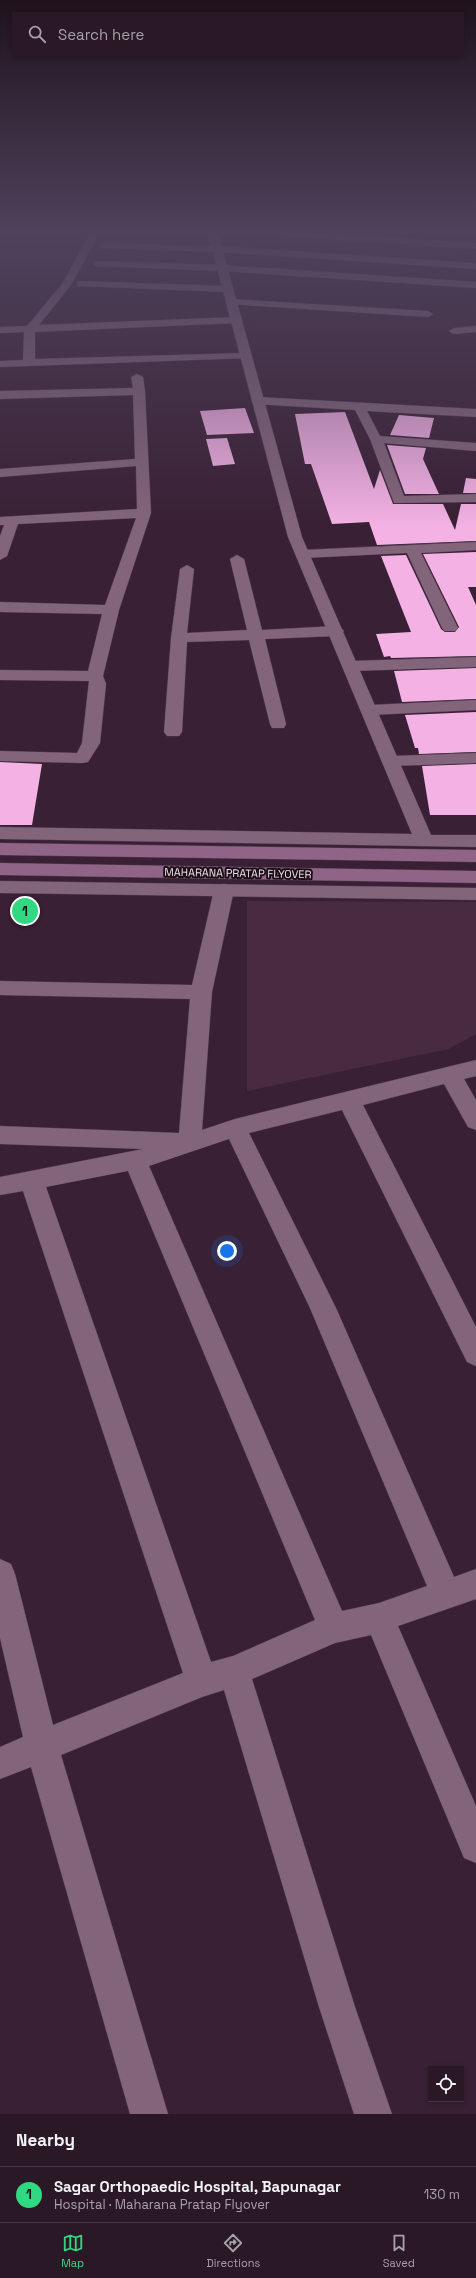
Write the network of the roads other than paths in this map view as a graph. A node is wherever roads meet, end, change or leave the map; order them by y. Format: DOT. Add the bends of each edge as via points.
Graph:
graph roads {
  1 [pos="30,329"];
  2 [pos="38,329"];
  3 [pos="238,329"];
  4 [pos="0,330"];
  5 [pos="476,330"];
  6 [pos="454,331"];
  7 [pos="246,356"];
  8 [pos="133,360"];
  9 [pos="29,363"];
  10 [pos="0,364"];
  11 [pos="139,391"];
  12 [pos="0,395"];
  13 [pos="258,401"];
  14 [pos="359,406"];
  15 [pos="476,413"];
  16 [pos="376,439"];
  17 [pos="476,447"];
  18 [pos="142,462"];
  19 [pos="0,473"];
  20 [pos="476,498"];
  21 [pos="144,513"];
  22 [pos="6,521"];
  23 [pos="476,546"];
  24 [pos="414,550"];
  25 [pos="303,554"];
  26 [pos="0,556"];
  27 [pos="236,559"];
  28 [pos="187,569"];
  29 [pos="0,607"];
  30 [pos="111,610"];
  31 [pos="450,628"];
  32 [pos="336,631"];
  33 [pos="255,635"];
  34 [pos="179,638"];
  35 [pos="476,662"];
  36 [pos="352,666"];
  37 [pos="0,675"];
  38 [pos="95,676"];
  39 [pos="476,705"];
  40 [pos="370,710"];
  41 [pos="278,724"];
  42 [pos="173,732"];
  43 [pos="0,756"];
  44 [pos="476,758"];
  45 [pos="392,761"];
  46 [pos="0,833"];
  47 [pos="424,840"];
  48 [pos="476,841"];
  49 [pos="0,850"];
  50 [pos="476,856"];
  51 [pos="0,869"];
  52 [pos="476,877"];
  53 [pos="0,887"];
  54 [pos="224,890"];
  55 [pos="476,894"];
  56 [pos="0,988"];
  57 [pos="201,992"];
  58 [pos="476,1068"];
  59 [pos="450,1074"];
  60 [pos="349,1100"];
  61 [pos="476,1121"];
  62 [pos="235,1128"];
  63 [pos="0,1135"];
  64 [pos="190,1142"];
  65 [pos="135,1161"];
  66 [pos="32,1179"];
  67 [pos="0,1186"];
  68 [pos="476,1354"];
  69 [pos="0,1574"];
  70 [pos="476,1584"];
  71 [pos="446,1594"];
  72 [pos="379,1618"];
  73 [pos="334,1628"];
  74 [pos="234,1672"];
  75 [pos="202,1682"];
  76 [pos="42,1747"];
  77 [pos="0,1763"];
  78 [pos="476,1846"];
  79 [pos="149,2114"];
  80 [pos="373,2114"];
  1 -- 2 [label="street"];
  1 -- 4 [label="street"];
  1 -- 9 [label="street"];
  3 -- 7 [label="street"];
  5 -- 6 [label="street"];
  7 -- 8 [label="street"];
  7 -- 13 [label="street"];
  8 -- 9 [label="street"];
  8 -- 11 [label="street"];
  9 -- 10 [label="street"];
  11 -- 12 [label="street"];
  11 -- 18 [label="street"];
  13 -- 14 [label="street"];
  13 -- 25 [label="street" via="295,537"];
  14 -- 15 [label="street"];
  14 -- 16 [label="street"];
  16 -- 17 [label="street"];
  16 -- 20 [label="street" via="399,500"];
  18 -- 19 [label="street"];
  18 -- 21 [label="street"];
  21 -- 22 [label="street"];
  21 -- 30 [label="street"];
  22 -- 26 [label="street"];
  23 -- 24 [label="street"];
  24 -- 25 [label="street"];
  24 -- 31 [label="street"];
  25 -- 32 [label="street"];
  27 -- 33 [label="street"];
  28 -- 34 [label="street"];
  29 -- 30 [label="street"];
  30 -- 38 [label="street"];
  32 -- 33 [label="street"];
  32 -- 36 [label="street"];
  33 -- 34 [label="street"];
  33 -- 41 [label="street"];
  34 -- 42 [label="street"];
  35 -- 36 [label="street"];
  36 -- 40 [label="street"];
  37 -- 38 [label="street"];
  38 -- 43 [label="street" via="98,684 91,744 82,758"];
  39 -- 40 [label="street"];
  40 -- 45 [label="street"];
  44 -- 45 [label="street"];
  45 -- 47 [label="street"];
  46 -- 47 [label="street"];
  47 -- 48 [label="street"];
  49 -- 50 [label="main road, MAHARANA PRATAP FLYOVER"];
  51 -- 52 [label="main road, MAHARANA PRATAP FLYOVER"];
  53 -- 54 [label="street"];
  54 -- 55 [label="street"];
  54 -- 57 [label="street"];
  56 -- 57 [label="street"];
  57 -- 64 [label="street"];
  58 -- 59 [label="street"];
  59 -- 60 [label="street"];
  59 -- 61 [label="street"];
  60 -- 62 [label="street"];
  60 -- 68 [label="street"];
  62 -- 64 [label="street"];
  62 -- 71 [label="street" via="323,1308"];
  63 -- 64 [label="street"];
  64 -- 65 [label="street"];
  65 -- 66 [label="street"];
  65 -- 73 [label="street"];
  66 -- 67 [label="street"];
  66 -- 75 [label="street"];
  69 -- 76 [label="street"];
  70 -- 71 [label="street"];
  71 -- 72 [label="street"];
  72 -- 73 [label="street"];
  72 -- 78 [label="street"];
  73 -- 74 [label="street"];
  74 -- 75 [label="street"];
  74 -- 80 [label="street" via="337,2007"];
  75 -- 76 [label="street"];
  76 -- 77 [label="street"];
  76 -- 79 [label="street"];
}
